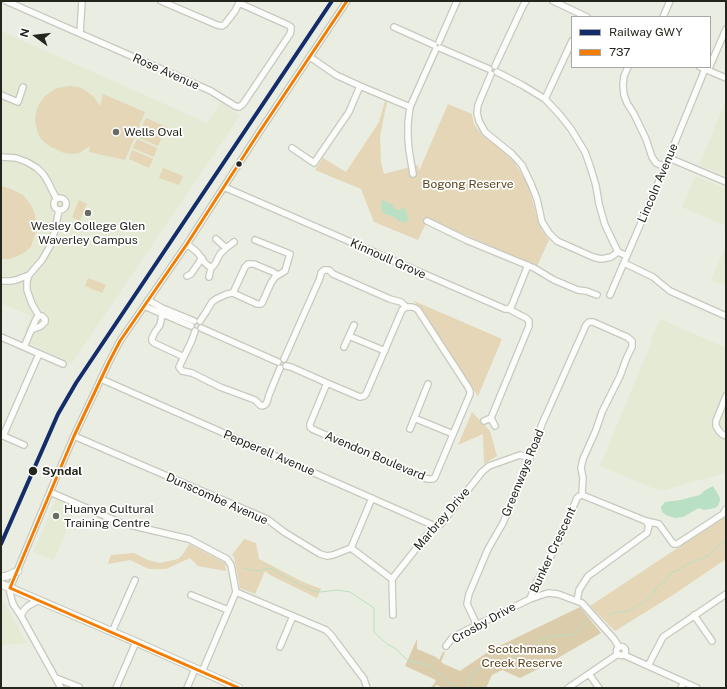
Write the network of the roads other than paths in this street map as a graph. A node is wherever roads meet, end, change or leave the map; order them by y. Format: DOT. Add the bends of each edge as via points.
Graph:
graph roads {
  1 [pos="6,1"];
  2 [pos="82,1"];
  3 [pos="161,1"];
  4 [pos="347,1"];
  5 [pos="457,1"];
  6 [pos="553,1"];
  7 [pos="670,1"];
  8 [pos="239,2"];
  9 [pos="524,3"];
  10 [pos="584,16"];
  11 [pos="663,16"];
  12 [pos="394,27"];
  13 [pos="726,29"];
  14 [pos="80,33"];
  15 [pos="571,43"];
  16 [pos="437,46"];
  17 [pos="310,58"];
  18 [pos="711,60"];
  19 [pos="628,68"];
  20 [pos="707,68"];
  21 [pos="493,71"];
  22 [pos="726,78"];
  23 [pos="360,86"];
  24 [pos="23,88"];
  25 [pos="1,95"];
  26 [pos="544,100"];
  27 [pos="410,107"];
  28 [pos="292,148"];
  29 [pos="1,157"];
  30 [pos="669,158"];
  31 [pos="665,167"];
  32 [pos="413,174"];
  33 [pos="726,182"];
  34 [pos="224,187"];
  35 [pos="56,198"];
  36 [pos="59,210"];
  37 [pos="427,221"];
  38 [pos="216,239"];
  39 [pos="255,240"];
  40 [pos="234,242"];
  41 [pos="187,244"];
  42 [pos="226,248"];
  43 [pos="618,252"];
  44 [pos="627,256"];
  45 [pos="202,258"];
  46 [pos="624,263"];
  47 [pos="528,266"];
  48 [pos="211,268"];
  49 [pos="29,275"];
  50 [pos="278,275"];
  51 [pos="187,276"];
  52 [pos="209,277"];
  53 [pos="1,281"];
  54 [pos="233,294"];
  55 [pos="597,295"];
  56 [pos="610,295"];
  57 [pos="148,300"];
  58 [pos="144,306"];
  59 [pos="406,307"];
  60 [pos="509,309"];
  61 [pos="162,313"];
  62 [pos="39,316"];
  63 [pos="726,316"];
  64 [pos="195,325"];
  65 [pos="354,325"];
  66 [pos="31,330"];
  67 [pos="349,336"];
  68 [pos="1,337"];
  69 [pos="24,347"];
  70 [pos="344,347"];
  71 [pos="384,351"];
  72 [pos="39,354"];
  73 [pos="184,357"];
  74 [pos="284,359"];
  75 [pos="278,362"];
  76 [pos="63,364"];
  77 [pos="286,366"];
  78 [pos="280,368"];
  79 [pos="101,380"];
  80 [pos="327,383"];
  81 [pos="428,384"];
  82 [pos="726,396"];
  83 [pos="414,418"];
  84 [pos="491,418"];
  85 [pos="484,421"];
  86 [pos="495,426"];
  87 [pos="410,429"];
  88 [pos="453,434"];
  89 [pos="2,436"];
  90 [pos="74,436"];
  91 [pos="726,436"];
  92 [pos="24,445"];
  93 [pos="530,458"];
  94 [pos="50,492"];
  95 [pos="582,495"];
  96 [pos="372,498"];
  97 [pos="726,509"];
  98 [pos="646,521"];
  99 [pos="437,527"];
  100 [pos="351,548"];
  101 [pos="18,571"];
  102 [pos="1,577"];
  103 [pos="392,579"];
  104 [pos="135,580"];
  105 [pos="1,583"];
  106 [pos="10,588"];
  107 [pos="236,592"];
  108 [pos="726,594"];
  109 [pos="191,595"];
  110 [pos="530,599"];
  111 [pos="39,600"];
  112 [pos="577,601"];
  113 [pos="228,610"];
  114 [pos="393,615"];
  115 [pos="694,615"];
  116 [pos="21,616"];
  117 [pos="293,616"];
  118 [pos="477,625"];
  119 [pos="112,632"];
  120 [pos="136,642"];
  121 [pos="712,642"];
  122 [pos="446,646"];
  123 [pos="280,647"];
  124 [pos="619,648"];
  125 [pos="618,654"];
  126 [pos="624,655"];
  127 [pos="648,666"];
  128 [pos="199,671"];
  129 [pos="589,674"];
  130 [pos="56,678"];
  131 [pos="684,682"];
  132 [pos="79,687"];
  133 [pos="60,688"];
  134 [pos="116,688"];
  135 [pos="187,688"];
  136 [pos="239,688"];
  137 [pos="367,688"];
  138 [pos="568,688"];
  139 [pos="599,688"];
  140 [pos="681,688"];
  141 [pos="697,688"];
  1 -- 14 [label="street, Rose Avenue"];
  2 -- 14 [label="street"];
  3 -- 8 [label="street" via="222,26"];
  4 -- 17 [label="street"];
  5 -- 16 [label="street"];
  6 -- 10 [label="street"];
  7 -- 11 [label="street"];
  8 -- 14 [label="street, Rose Avenue" via="291,27 290,34 239,107 211,91"];
  9 -- 21 [label="street"];
  12 -- 16 [label="street"];
  13 -- 18 [label="street, Lincoln Avenue"];
  15 -- 26 [label="street"];
  16 -- 21 [label="street"];
  16 -- 27 [label="street"];
  17 -- 23 [label="street" via="336,75"];
  17 -- 34 [label="street"];
  19 -- 31 [label="street" via="623,85 627,104 646,139 652,157 656,163"];
  20 -- 22 [label="street"];
  20 -- 30 [label="street, Lincoln Avenue"];
  21 -- 26 [label="street" via="522,85"];
  21 -- 43 [label="street" via="478,105 479,121 485,132 522,165 537,199 542,222 557,241 593,257 611,258"];
  23 -- 27 [label="street"];
  23 -- 28 [label="street" via="349,112 314,163"];
  24 -- 25 [label="street" via="18,102"];
  26 -- 43 [label="street" via="560,115 585,152 605,225"];
  27 -- 32 [label="street" via="408,137"];
  29 -- 35 [label="street" via="16,158 37,168 47,180"];
  30 -- 31 [label="street, Lincoln Avenue"];
  30 -- 33 [label="street"];
  31 -- 44 [label="street, Lincoln Avenue"];
  34 -- 41 [label="street"];
  34 -- 60 [label="street, Kinnoull Grove" via="505,310"];
  35 -- 36 [label="street" via="54,207"];
  35 -- 36 [label="street" via="62,198 66,203 64,208"];
  36 -- 49 [label="street" via="50,246"];
  37 -- 47 [label="street"];
  38 -- 42 [label="street"];
  39 -- 50 [label="street" via="290,254 285,271"];
  40 -- 42 [label="street"];
  41 -- 45 [label="street"];
  41 -- 57 [label="street"];
  42 -- 48 [label="street"];
  43 -- 44 [label="street"];
  44 -- 46 [label="street, Lincoln Avenue"];
  45 -- 48 [label="street"];
  45 -- 51 [label="street"];
  46 -- 56 [label="street, Lincoln Avenue"];
  46 -- 63 [label="street" via="653,277 670,292"];
  47 -- 55 [label="street" via="554,280"];
  47 -- 60 [label="street"];
  48 -- 52 [label="street"];
  49 -- 53 [label="street" via="16,280"];
  49 -- 62 [label="street" via="28,295"];
  50 -- 54 [label="street" via="260,304"];
  50 -- 54 [label="street" via="254,264 248,264"];
  54 -- 64 [label="street" via="227,294 212,302"];
  57 -- 58 [label="street"];
  57 -- 64 [label="street"];
  58 -- 61 [label="street"];
  58 -- 79 [label="street" via="120,341"];
  59 -- 71 [label="street" via="402,310"];
  59 -- 74 [label="street" via="402,302 324,270"];
  59 -- 88 [label="street, Avendon Boulevard" via="418,310 470,391"];
  60 -- 84 [label="street, Kinnoull Grove" via="526,318 529,326"];
  61 -- 64 [label="street"];
  61 -- 73 [label="street" via="160,325 152,340"];
  62 -- 66 [label="street"];
  62 -- 66 [label="street" via="45,318 45,322 39,328"];
  64 -- 73 [label="street"];
  64 -- 75 [label="street" via="202,324 201,328"];
  65 -- 67 [label="street"];
  66 -- 69 [label="street"];
  67 -- 70 [label="street"];
  67 -- 71 [label="street"];
  68 -- 69 [label="street"];
  69 -- 72 [label="street"];
  71 -- 80 [label="street" via="364,396 360,397"];
  72 -- 76 [label="street"];
  72 -- 89 [label="street"];
  73 -- 78 [label="street" via="179,367 182,372 192,373 255,400 262,406 267,402"];
  74 -- 75 [label="street"];
  74 -- 77 [label="street" via="287,362"];
  75 -- 78 [label="street"];
  77 -- 78 [label="street"];
  77 -- 80 [label="street"];
  79 -- 90 [label="street"];
  79 -- 96 [label="street, Pepperell Avenue"];
  80 -- 88 [label="street, Avendon Boulevard" via="310,424 312,429 427,479 435,477"];
  81 -- 83 [label="street"];
  82 -- 91 [label="street" via="716,426"];
  83 -- 87 [label="street"];
  83 -- 88 [label="street"];
  84 -- 85 [label="street"];
  84 -- 86 [label="street"];
  89 -- 92 [label="street"];
  90 -- 94 [label="street"];
  90 -- 100 [label="street, Dunscombe Avenue" via="267,519 320,554 333,555"];
  93 -- 95 [label="street, Greenways Road" via="542,424 586,325 593,322 627,337 632,341 632,347 583,459"];
  93 -- 99 [label="street, Marbray Drive" via="520,455 489,466"];
  93 -- 118 [label="street, Greenways Road" via="469,594 467,604"];
  94 -- 101 [label="street"];
  94 -- 107 [label="street" via="114,520 196,542 227,559 231,565"];
  95 -- 98 [label="street, Bunker Crescent"];
  95 -- 110 [label="street, Bunker Crescent" via="577,498"];
  96 -- 99 [label="street, Pepperell Avenue"];
  96 -- 100 [label="street"];
  97 -- 98 [label="street, Bunker Crescent" via="723,514 678,544 672,542 659,524"];
  98 -- 112 [label="street" via="649,526 647,533 588,576 579,590"];
  99 -- 103 [label="street, Marbray Drive" via="427,535"];
  100 -- 103 [label="street"];
  101 -- 102 [label="main road"];
  101 -- 106 [label="street"];
  103 -- 114 [label="street"];
  104 -- 119 [label="street"];
  105 -- 106 [label="main road"];
  106 -- 111 [label="main road"];
  106 -- 116 [label="street" via="13,604"];
  107 -- 113 [label="street"];
  107 -- 117 [label="street"];
  108 -- 115 [label="street"];
  109 -- 113 [label="street"];
  110 -- 112 [label="street, Crosby Drive" via="548,593"];
  110 -- 118 [label="street, Crosby Drive"];
  111 -- 116 [label="street" via="28,606"];
  111 -- 119 [label="main road"];
  112 -- 124 [label="street, Crosby Drive" via="589,610"];
  113 -- 128 [label="street"];
  115 -- 121 [label="street"];
  115 -- 127 [label="street" via="662,637"];
  116 -- 130 [label="street"];
  117 -- 123 [label="street"];
  117 -- 137 [label="street" via="326,630 364,678"];
  118 -- 122 [label="street, Crosby Drive" via="453,638"];
  119 -- 120 [label="main road"];
  120 -- 128 [label="main road"];
  120 -- 134 [label="street"];
  124 -- 125 [label="street"];
  124 -- 126 [label="street" via="626,649"];
  125 -- 126 [label="street"];
  125 -- 129 [label="street"];
  126 -- 127 [label="street"];
  127 -- 131 [label="street"];
  128 -- 135 [label="street"];
  128 -- 136 [label="main road"];
  129 -- 138 [label="street"];
  129 -- 139 [label="street"];
  130 -- 132 [label="street"];
  130 -- 133 [label="street"];
  131 -- 140 [label="street"];
  131 -- 141 [label="street"];
}
